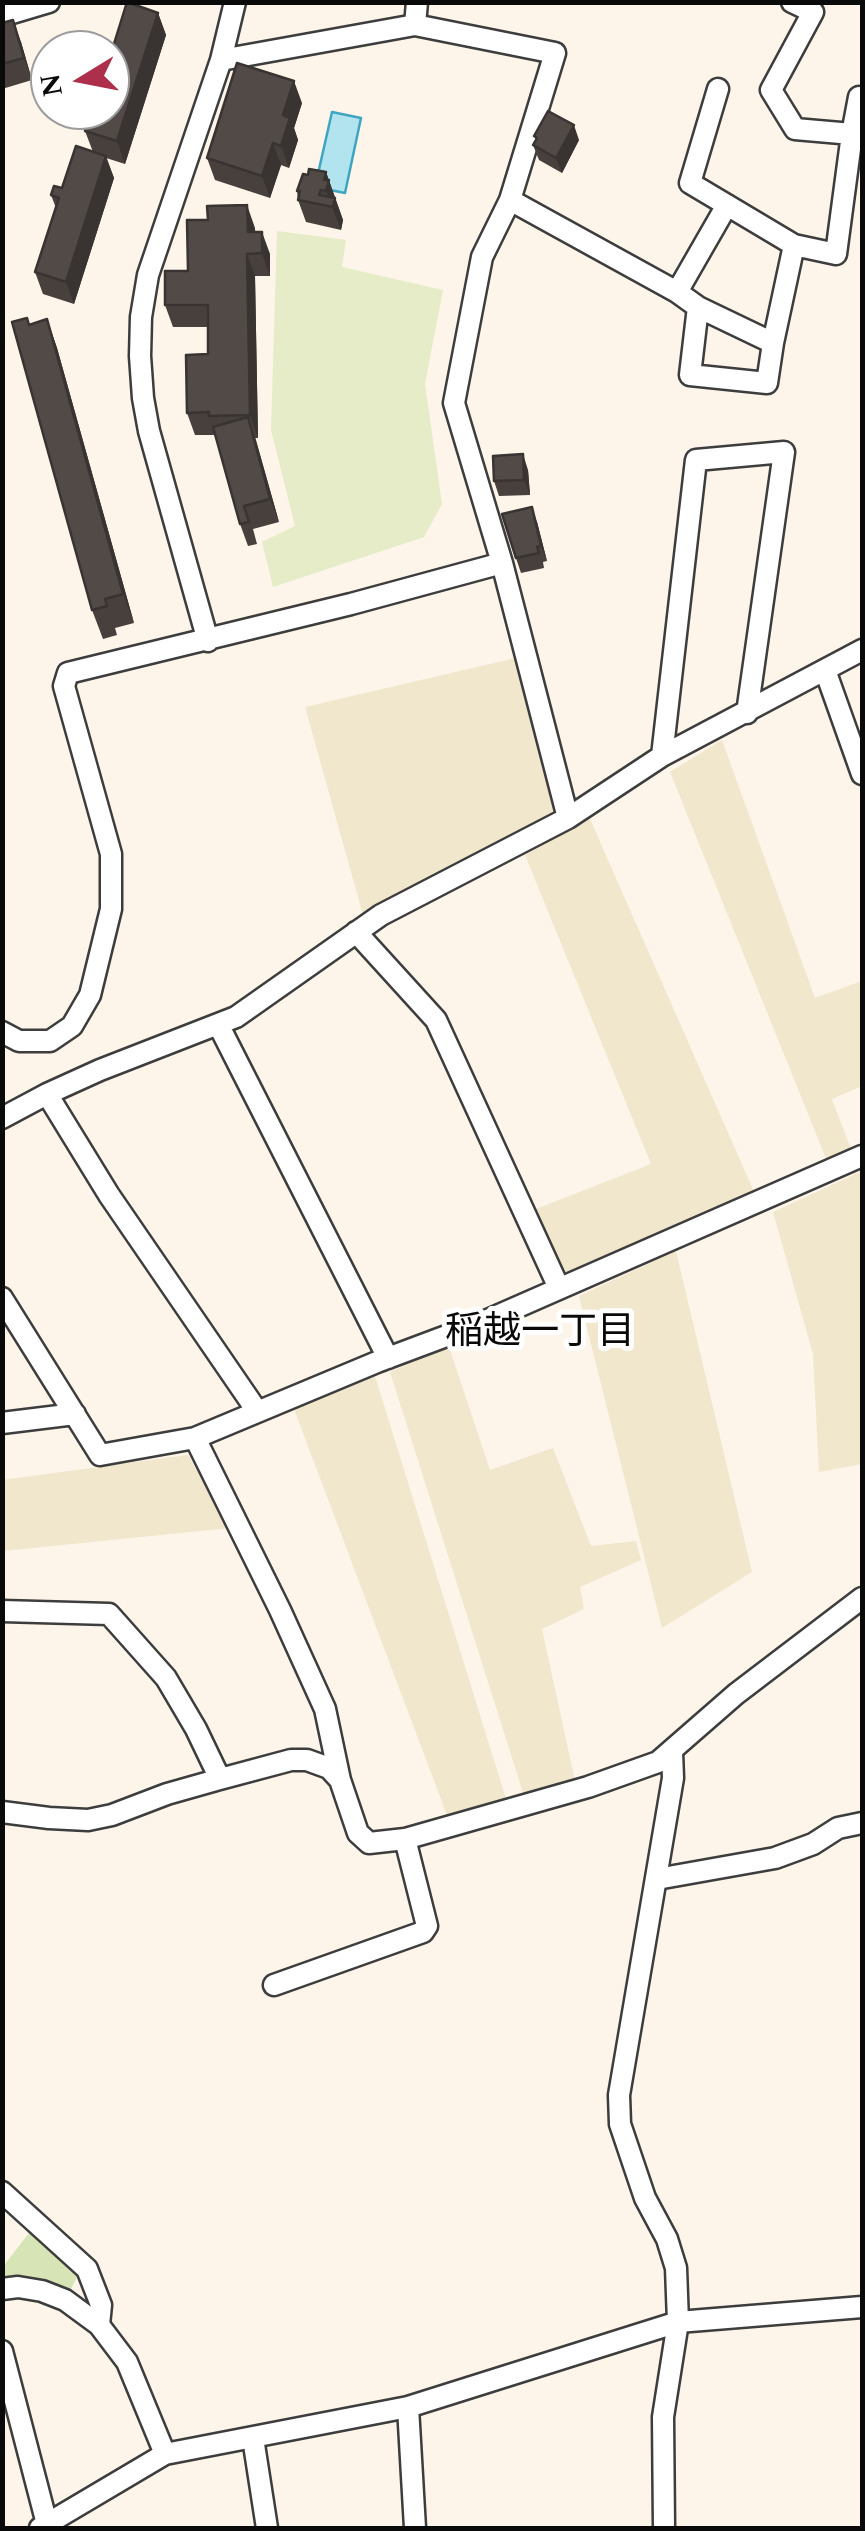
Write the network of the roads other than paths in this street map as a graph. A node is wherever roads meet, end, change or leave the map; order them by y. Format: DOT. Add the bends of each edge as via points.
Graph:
graph roads {
  1 [pos="48,2"];
  2 [pos="234,2"];
  3 [pos="417,2"];
  4 [pos="792,2"];
  5 [pos="816,7"];
  6 [pos="2,16"];
  7 [pos="415,25"];
  8 [pos="220,60"];
  9 [pos="718,89"];
  10 [pos="859,97"];
  11 [pos="852,134"];
  12 [pos="510,200"];
  13 [pos="727,205"];
  14 [pos="794,245"];
  15 [pos="678,292"];
  16 [pos="698,307"];
  17 [pos="773,342"];
  18 [pos="502,563"];
  19 [pos="208,641"];
  20 [pos="862,650"];
  21 [pos="825,670"];
  22 [pos="747,712"];
  23 [pos="662,756"];
  24 [pos="862,774"];
  25 [pos="568,818"];
  26 [pos="356,932"];
  27 [pos="219,1026"];
  28 [pos="2,1032"];
  29 [pos="46,1094"];
  30 [pos="2,1118"];
  31 [pos="862,1156"];
  32 [pos="559,1288"];
  33 [pos="2,1298"];
  34 [pos="388,1358"];
  35 [pos="258,1411"];
  36 [pos="75,1414"];
  37 [pos="2,1424"];
  38 [pos="194,1438"];
  39 [pos="862,1598"];
  40 [pos="2,1611"];
  41 [pos="672,1752"];
  42 [pos="220,1779"];
  43 [pos="340,1780"];
  44 [pos="2,1812"];
  45 [pos="862,1823"];
  46 [pos="406,1839"];
  47 [pos="657,1878"];
  48 [pos="274,1985"];
  49 [pos="2,2192"];
  50 [pos="2,2289"];
  51 [pos="862,2307"];
  52 [pos="678,2322"];
  53 [pos="99,2326"];
  54 [pos="2,2351"];
  55 [pos="408,2406"];
  56 [pos="253,2438"];
  57 [pos="165,2454"];
  58 [pos="43,2526"];
  59 [pos="266,2528"];
  60 [pos="415,2528"];
  61 [pos="664,2528"];
  1 -- 6 [label="street"];
  2 -- 8 [label="street"];
  3 -- 7 [label="street"];
  4 -- 5 [label="street"];
  5 -- 11 [label="street" via="771,90 794,129"];
  7 -- 8 [label="street"];
  7 -- 12 [label="street" via="556,53"];
  8 -- 19 [label="street" via="148,275 140,356 150,430"];
  9 -- 13 [label="street" via="690,183"];
  10 -- 11 [label="street"];
  11 -- 14 [label="street" via="836,254"];
  12 -- 15 [label="street"];
  12 -- 18 [label="street" via="482,257 454,403"];
  13 -- 14 [label="street"];
  13 -- 15 [label="street"];
  14 -- 17 [label="street"];
  15 -- 16 [label="street"];
  16 -- 17 [label="street"];
  16 -- 17 [label="street" via="690,375 767,383"];
  18 -- 19 [label="street"];
  18 -- 25 [label="street"];
  19 -- 28 [label="street" via="68,673 64,686 111,854 111,909 90,995 72,1026 50,1040 19,1041"];
  20 -- 21 [label="street"];
  21 -- 22 [label="street"];
  21 -- 24 [label="street"];
  22 -- 23 [label="street"];
  22 -- 23 [label="street" via="784,452 696,460"];
  23 -- 25 [label="street"];
  25 -- 26 [label="street"];
  26 -- 27 [label="street"];
  26 -- 32 [label="street" via="436,1020"];
  27 -- 29 [label="street"];
  27 -- 34 [label="street"];
  29 -- 30 [label="street"];
  29 -- 35 [label="street"];
  31 -- 32 [label="street"];
  32 -- 34 [label="street"];
  33 -- 36 [label="street"];
  34 -- 35 [label="street"];
  35 -- 38 [label="street"];
  36 -- 37 [label="street"];
  36 -- 38 [label="street" via="100,1456"];
  38 -- 43 [label="street" via="325,1709"];
  39 -- 41 [label="street"];
  40 -- 42 [label="street" via="109,1614 166,1678"];
  41 -- 46 [label="street" via="606,1781"];
  41 -- 47 [label="street"];
  42 -- 43 [label="street" via="307,1760"];
  42 -- 44 [label="street" via="88,1820"];
  43 -- 46 [label="street" via="358,1834 369,1842"];
  45 -- 47 [label="street" via="775,1858"];
  46 -- 48 [label="street" via="427,1926 423,1932"];
  47 -- 52 [label="street" via="626,2050 620,2124 676,2268"];
  49 -- 53 [label="street" via="86,2269 101,2304"];
  50 -- 53 [label="street" via="42,2291"];
  51 -- 52 [label="street"];
  52 -- 55 [label="street"];
  52 -- 61 [label="street" via="663,2417"];
  53 -- 57 [label="street" via="127,2362"];
  54 -- 58 [label="street"];
  55 -- 56 [label="street"];
  55 -- 60 [label="street"];
  56 -- 57 [label="street"];
  56 -- 59 [label="street"];
  57 -- 58 [label="street"];
}
